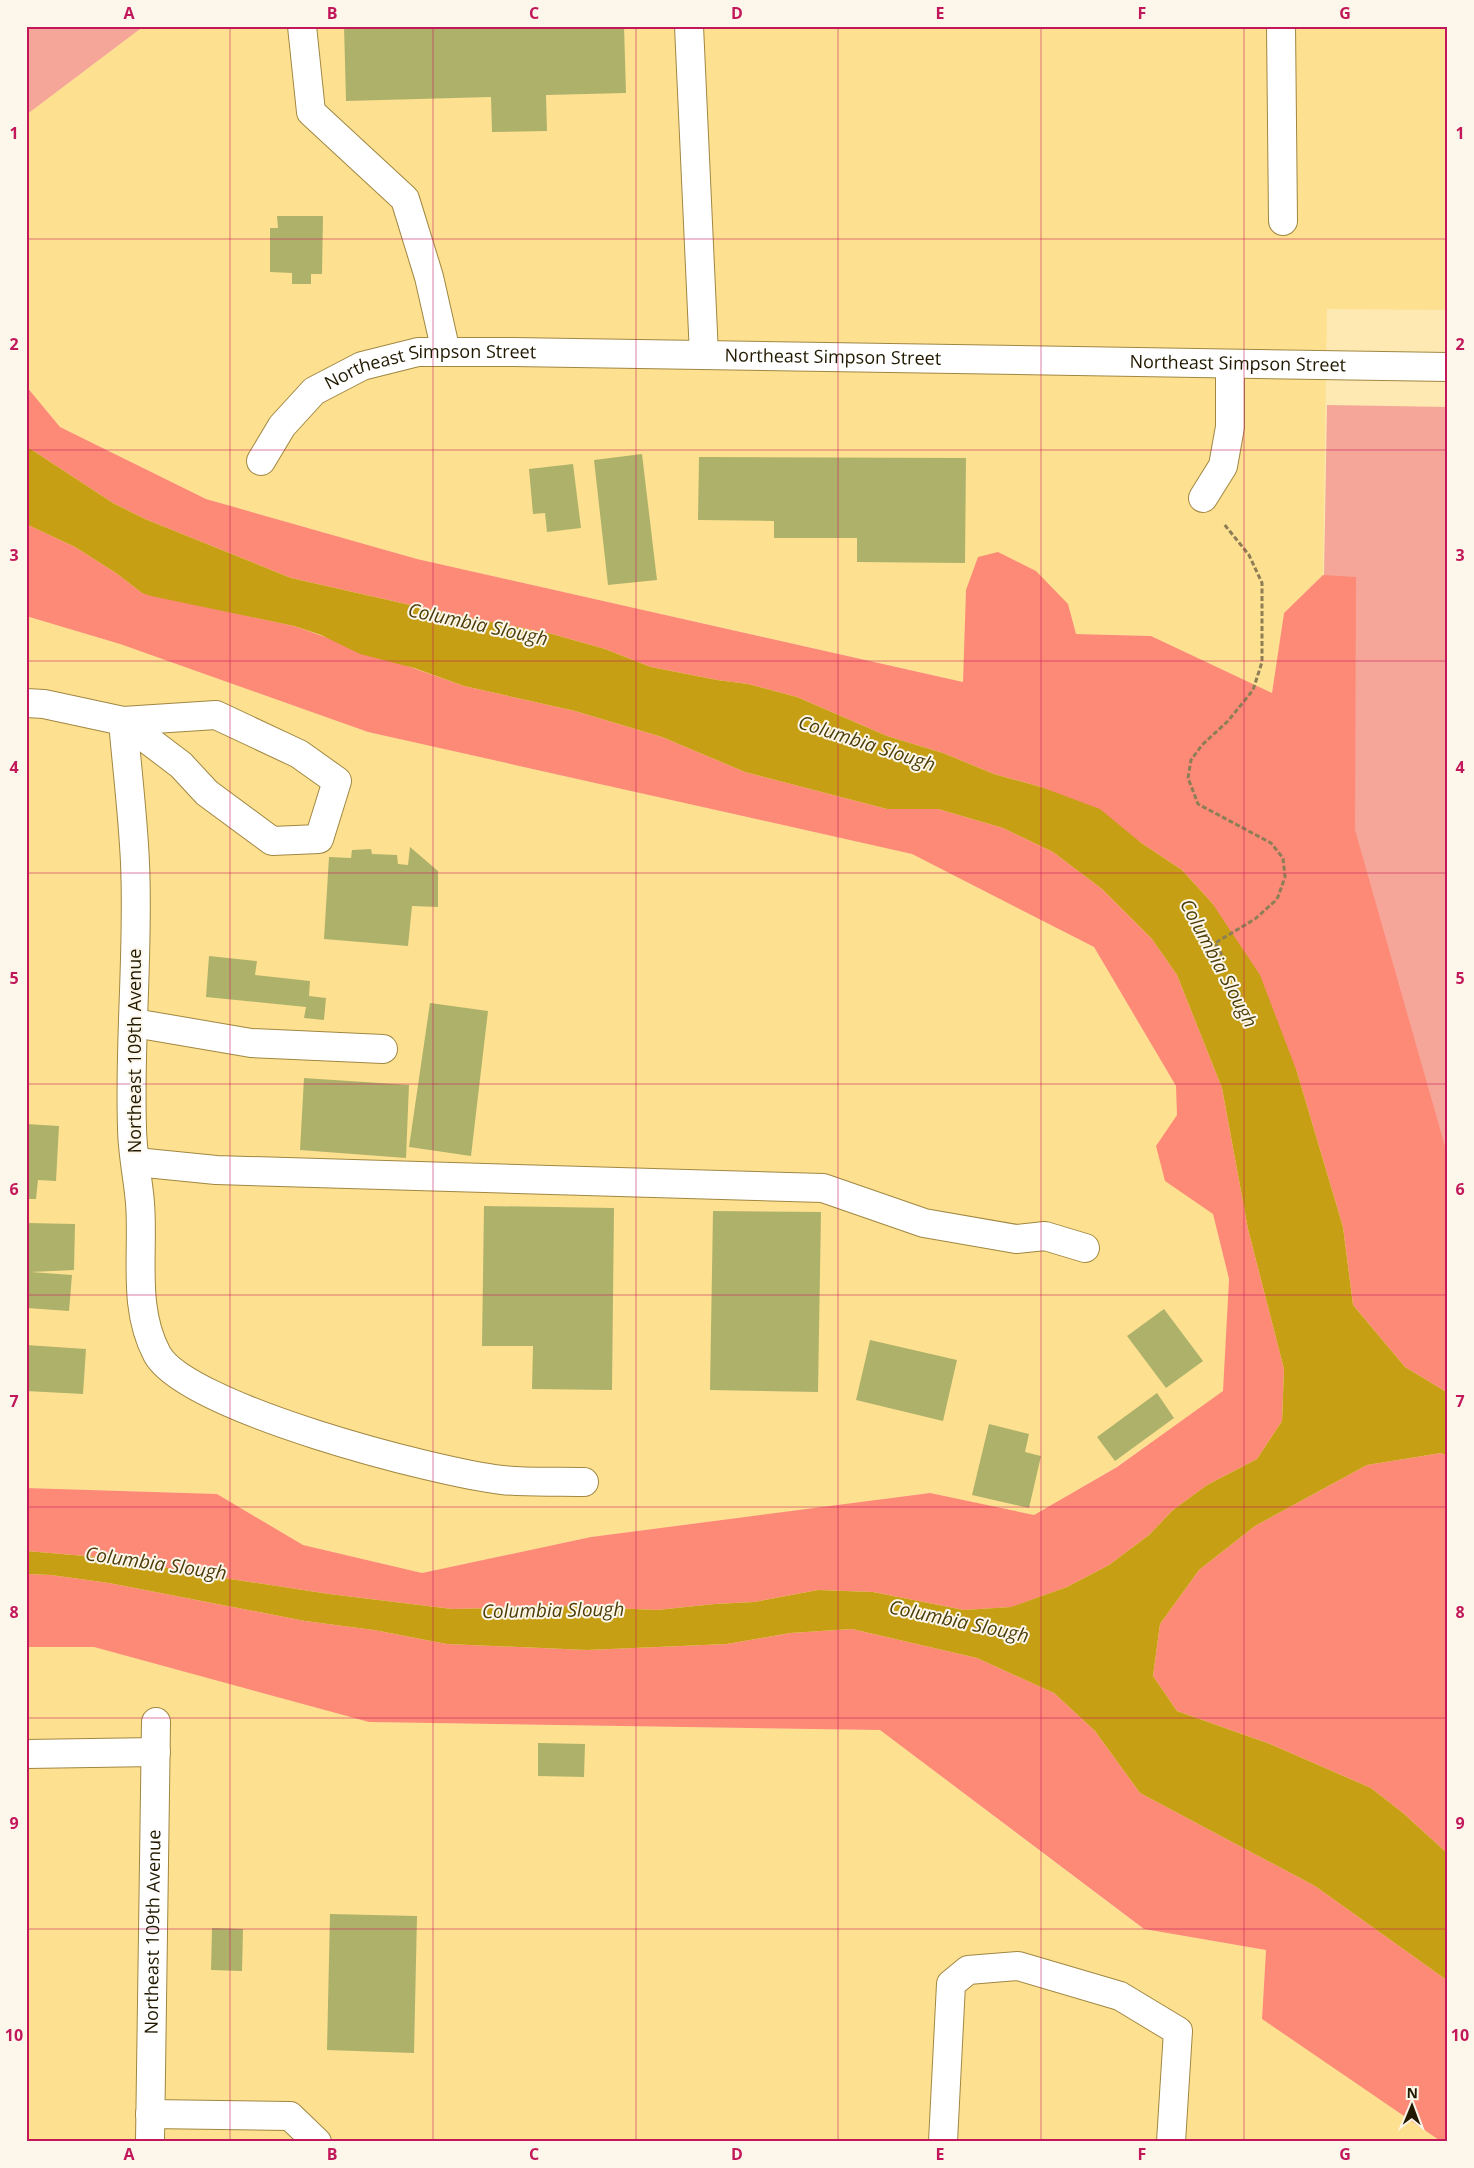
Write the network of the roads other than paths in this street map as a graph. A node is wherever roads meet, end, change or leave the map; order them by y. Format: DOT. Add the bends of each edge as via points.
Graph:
graph roads {
  1 [pos="302,26"];
  2 [pos="689,26"];
  3 [pos="1281,26"];
  4 [pos="1283,221"];
  5 [pos="446,352"];
  6 [pos="704,355"];
  7 [pos="1230,364"];
  8 [pos="1448,367"];
  9 [pos="261,461"];
  10 [pos="1203,498"];
  11 [pos="26,704"];
  12 [pos="123,721"];
  13 [pos="134,1023"];
  14 [pos="383,1049"];
  15 [pos="136,1162"];
  16 [pos="1085,1248"];
  17 [pos="584,1482"];
  18 [pos="156,1722"];
  19 [pos="156,1752"];
  20 [pos="26,1754"];
  21 [pos="150,2114"];
  22 [pos="150,2142"];
  23 [pos="317,2142"];
  24 [pos="943,2142"];
  25 [pos="1170,2142"];
  1 -- 5 [label="street" via="311,112 405,199 429,276"];
  2 -- 6 [label="street"];
  3 -- 4 [label="street"];
  5 -- 6 [label="street, Northeast Simpson Street"];
  5 -- 9 [label="street, Northeast Simpson Street" via="418,352 362,366 314,391 282,426"];
  6 -- 7 [label="street, Northeast Simpson Street"];
  7 -- 8 [label="street, Northeast Simpson Street"];
  7 -- 10 [label="street" via="1230,427 1223,466"];
  11 -- 12 [label="street" via="44,704"];
  12 -- 12 [label="street" via="216,715 299,754 337,781 319,839 272,841 207,793 181,765"];
  12 -- 13 [label="street, Northeast 109th Avenue" via="135,864"];
  13 -- 14 [label="street" via="251,1043"];
  13 -- 15 [label="street, Northeast 109th Avenue" via="132,1128"];
  15 -- 16 [label="street" via="216,1170 823,1188 924,1223 1016,1238 1045,1236"];
  15 -- 17 [label="street, Northeast 109th Avenue" via="140,1204 141,1304 158,1356 172,1372 210,1395 282,1424 412,1462 504,1480"];
  18 -- 19 [label="street, Northeast 109th Avenue"];
  19 -- 20 [label="street"];
  19 -- 21 [label="street, Northeast 109th Avenue"];
  21 -- 22 [label="street, Northeast 109th Avenue"];
  21 -- 23 [label="street" via="290,2116"];
  24 -- 25 [label="street" via="951,1984 968,1970 1018,1966 1120,1996 1178,2031"];
}
